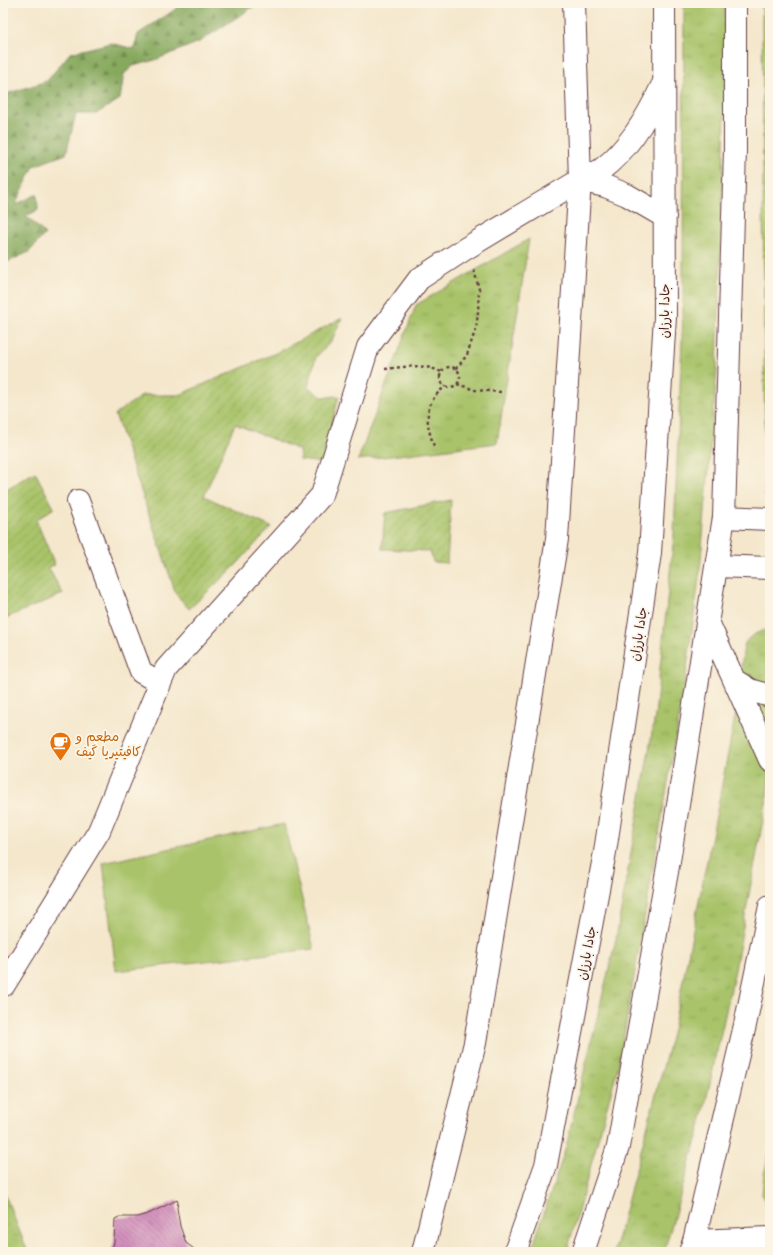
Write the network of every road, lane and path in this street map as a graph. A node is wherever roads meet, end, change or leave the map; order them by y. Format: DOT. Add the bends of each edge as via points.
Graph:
graph roads {
  1 [pos="574,3"];
  2 [pos="664,3"];
  3 [pos="735,3"];
  4 [pos="664,81"];
  5 [pos="580,180"];
  6 [pos="665,217"];
  7 [pos="464,249"];
  8 [pos="456,369"];
  9 [pos="360,372"];
  10 [pos="441,372"];
  11 [pos="457,384"];
  12 [pos="446,386"];
  13 [pos="501,392"];
  14 [pos="434,446"];
  15 [pos="78,501"];
  16 [pos="724,517"];
  17 [pos="770,519"];
  18 [pos="717,566"];
  19 [pos="770,568"];
  20 [pos="708,622"];
  21 [pos="734,680"];
  22 [pos="160,683"];
  23 [pos="770,696"];
  24 [pos="770,760"];
  25 [pos="770,906"];
  26 [pos="4,985"];
  27 [pos="770,1238"];
  28 [pos="692,1246"];
  29 [pos="423,1252"];
  30 [pos="515,1252"];
  31 [pos="583,1252"];
  1 -- 5 [label="main road"];
  2 -- 4 [label="main road, جادا بارزان"];
  3 -- 16 [label="main road" via="735,150"];
  4 -- 5 [label="main road" via="646,118 619,155 601,170"];
  4 -- 6 [label="main road, جادا بارزان"];
  5 -- 6 [label="main road" via="627,195"];
  5 -- 7 [label="main road"];
  5 -- 29 [label="main road" via="557,539 475,1043"];
  6 -- 30 [label="main road, جادا بارزان" via="665,317 650,553 605,852 546,1165"];
  7 -- 8 [label="path" via="473,266 479,289 478,312 472,342"];
  7 -- 9 [label="main road" via="419,279 368,347"];
  8 -- 10 [label="path" via="446,368"];
  8 -- 11 [label="path" via="460,375"];
  9 -- 10 [label="path" via="415,366"];
  9 -- 22 [label="main road" via="322,495 166,669"];
  10 -- 12 [label="path" via="440,379"];
  11 -- 12 [label="path" via="452,387"];
  11 -- 13 [label="path" via="475,390"];
  12 -- 14 [label="path" via="429,406 428,426"];
  15 -- 22 [label="main road" via="141,672"];
  16 -- 17 [label="main road"];
  16 -- 18 [label="main road"];
  18 -- 19 [label="main road"];
  18 -- 20 [label="main road"];
  20 -- 21 [label="main road"];
  20 -- 31 [label="main road" via="618,1147"];
  21 -- 23 [label="main road" via="750,690"];
  21 -- 24 [label="main road"];
  22 -- 26 [label="main road" via="99,831"];
  25 -- 28 [label="main road" via="745,1026"];
  27 -- 28 [label="main road"];
}
